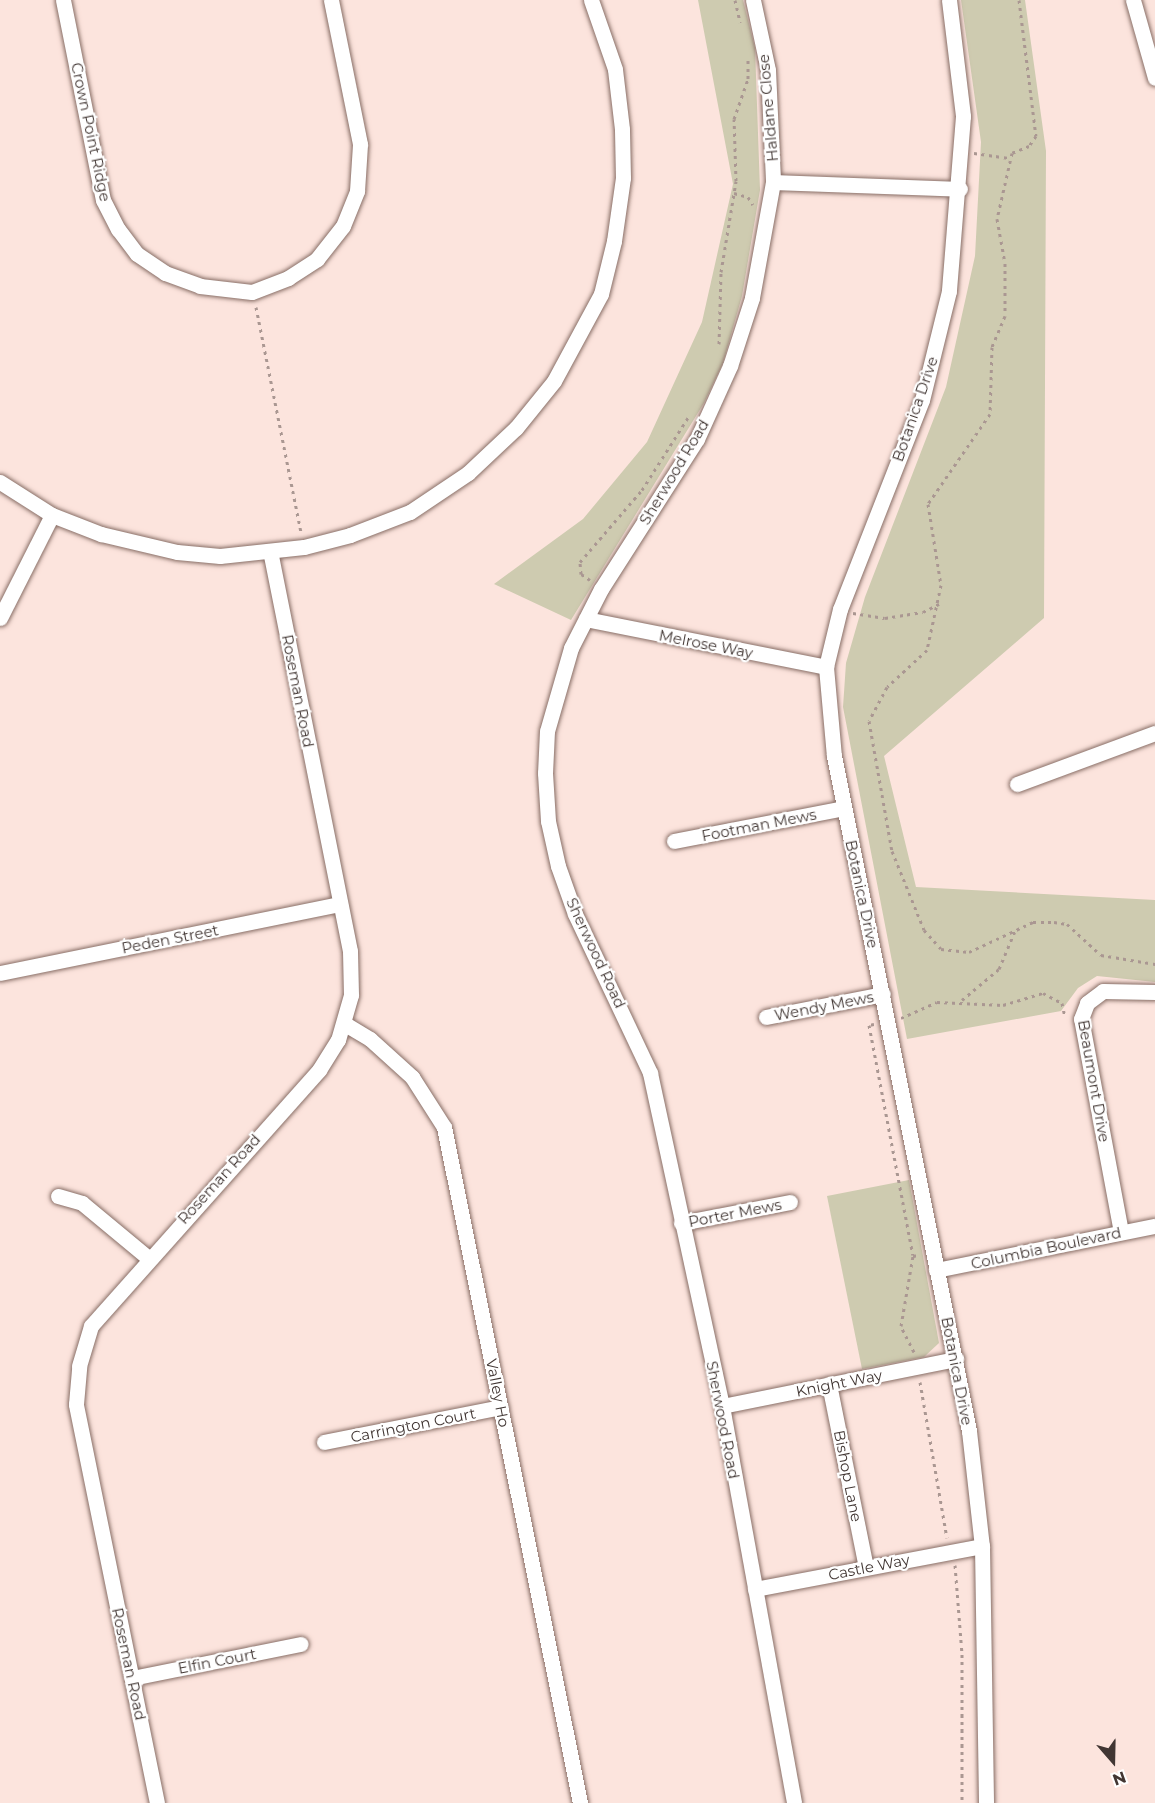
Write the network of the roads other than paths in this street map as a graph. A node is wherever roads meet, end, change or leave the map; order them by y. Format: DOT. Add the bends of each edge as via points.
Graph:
graph roads {
  1 [pos="63,0"];
  2 [pos="332,0"];
  3 [pos="591,0"];
  4 [pos="753,0"];
  5 [pos="949,0"];
  6 [pos="1133,0"];
  7 [pos="1155,78"];
  8 [pos="773,182"];
  9 [pos="960,189"];
  10 [pos="0,482"];
  11 [pos="52,515"];
  12 [pos="270,552"];
  13 [pos="0,618"];
  14 [pos="586,619"];
  15 [pos="826,666"];
  16 [pos="1155,733"];
  17 [pos="1017,784"];
  18 [pos="844,808"];
  19 [pos="674,841"];
  20 [pos="340,904"];
  21 [pos="0,973"];
  22 [pos="1155,992"];
  23 [pos="883,994"];
  24 [pos="766,1017"];
  25 [pos="345,1024"];
  26 [pos="58,1196"];
  27 [pos="790,1202"];
  28 [pos="681,1223"];
  29 [pos="1155,1226"];
  30 [pos="1121,1232"];
  31 [pos="147,1257"];
  32 [pos="936,1270"];
  33 [pos="956,1359"];
  34 [pos="829,1384"];
  35 [pos="722,1406"];
  36 [pos="501,1407"];
  37 [pos="324,1442"];
  38 [pos="982,1546"];
  39 [pos="866,1568"];
  40 [pos="755,1589"];
  41 [pos="302,1644"];
  42 [pos="132,1678"];
  43 [pos="157,1803"];
  44 [pos="580,1803"];
  45 [pos="794,1803"];
  46 [pos="986,1803"];
  1 -- 2 [label="street, Crown Point Ridge" via="103,200 118,230 137,254 165,273 200,286 252,292 288,278 317,259 343,226 357,191 360,144"];
  3 -- 12 [label="street" via="615,69 623,178 615,241 600,294 578,343 516,428 468,473 410,512 304,547"];
  4 -- 8 [label="street, Haldane Close" via="768,70"];
  5 -- 9 [label="street, Botanica Drive" via="960,74"];
  6 -- 7 [label="street"];
  8 -- 9 [label="street"];
  8 -- 14 [label="street, Sherwood Road" via="752,298 716,401 697,439"];
  9 -- 15 [label="street, Botanica Drive" via="949,291 934,360 840,609"];
  10 -- 11 [label="street"];
  11 -- 12 [label="street" via="101,534 177,552 220,556"];
  11 -- 13 [label="street"];
  12 -- 20 [label="street, Roseman Road"];
  14 -- 15 [label="street, Melrose Way"];
  14 -- 28 [label="street, Sherwood Road" via="559,677 548,731 548,821 575,914 646,1058"];
  15 -- 18 [label="street, Botanica Drive" via="828,717"];
  16 -- 17 [label="street"];
  18 -- 19 [label="street, Footman Mews"];
  18 -- 23 [label="street, Botanica Drive"];
  20 -- 21 [label="street, Peden Street"];
  20 -- 25 [label="street, Roseman Road" via="351,971"];
  22 -- 30 [label="street, Beaumont Drive" via="1103,991 1087,1003 1082,1019"];
  23 -- 24 [label="street, Wendy Mews"];
  23 -- 32 [label="street, Botanica Drive"];
  25 -- 31 [label="street, Roseman Road" via="319,1070"];
  25 -- 36 [label="street, Valley Ho" via="412,1077 444,1126"];
  26 -- 31 [label="street" via="82,1203"];
  27 -- 28 [label="street, Porter Mews"];
  28 -- 35 [label="street, Sherwood Road"];
  29 -- 30 [label="street, Columbia Boulevard"];
  30 -- 32 [label="street, Columbia Boulevard"];
  31 -- 42 [label="street, Roseman Road" via="91,1326 79,1366 76,1404"];
  32 -- 33 [label="street, Botanica Drive"];
  33 -- 34 [label="street, Knight Way"];
  33 -- 38 [label="street, Botanica Drive"];
  34 -- 35 [label="street, Knight Way"];
  34 -- 39 [label="street, Bishop Lane"];
  35 -- 40 [label="street, Sherwood Road"];
  36 -- 37 [label="street, Carrington Court"];
  36 -- 44 [label="street, Valley Ho"];
  38 -- 39 [label="street, Castle Way"];
  38 -- 46 [label="street, Botanica Drive"];
  39 -- 40 [label="street, Castle Way"];
  40 -- 45 [label="street, Sherwood Road"];
  41 -- 42 [label="street, Elfin Court"];
  42 -- 43 [label="street, Roseman Road"];
}
